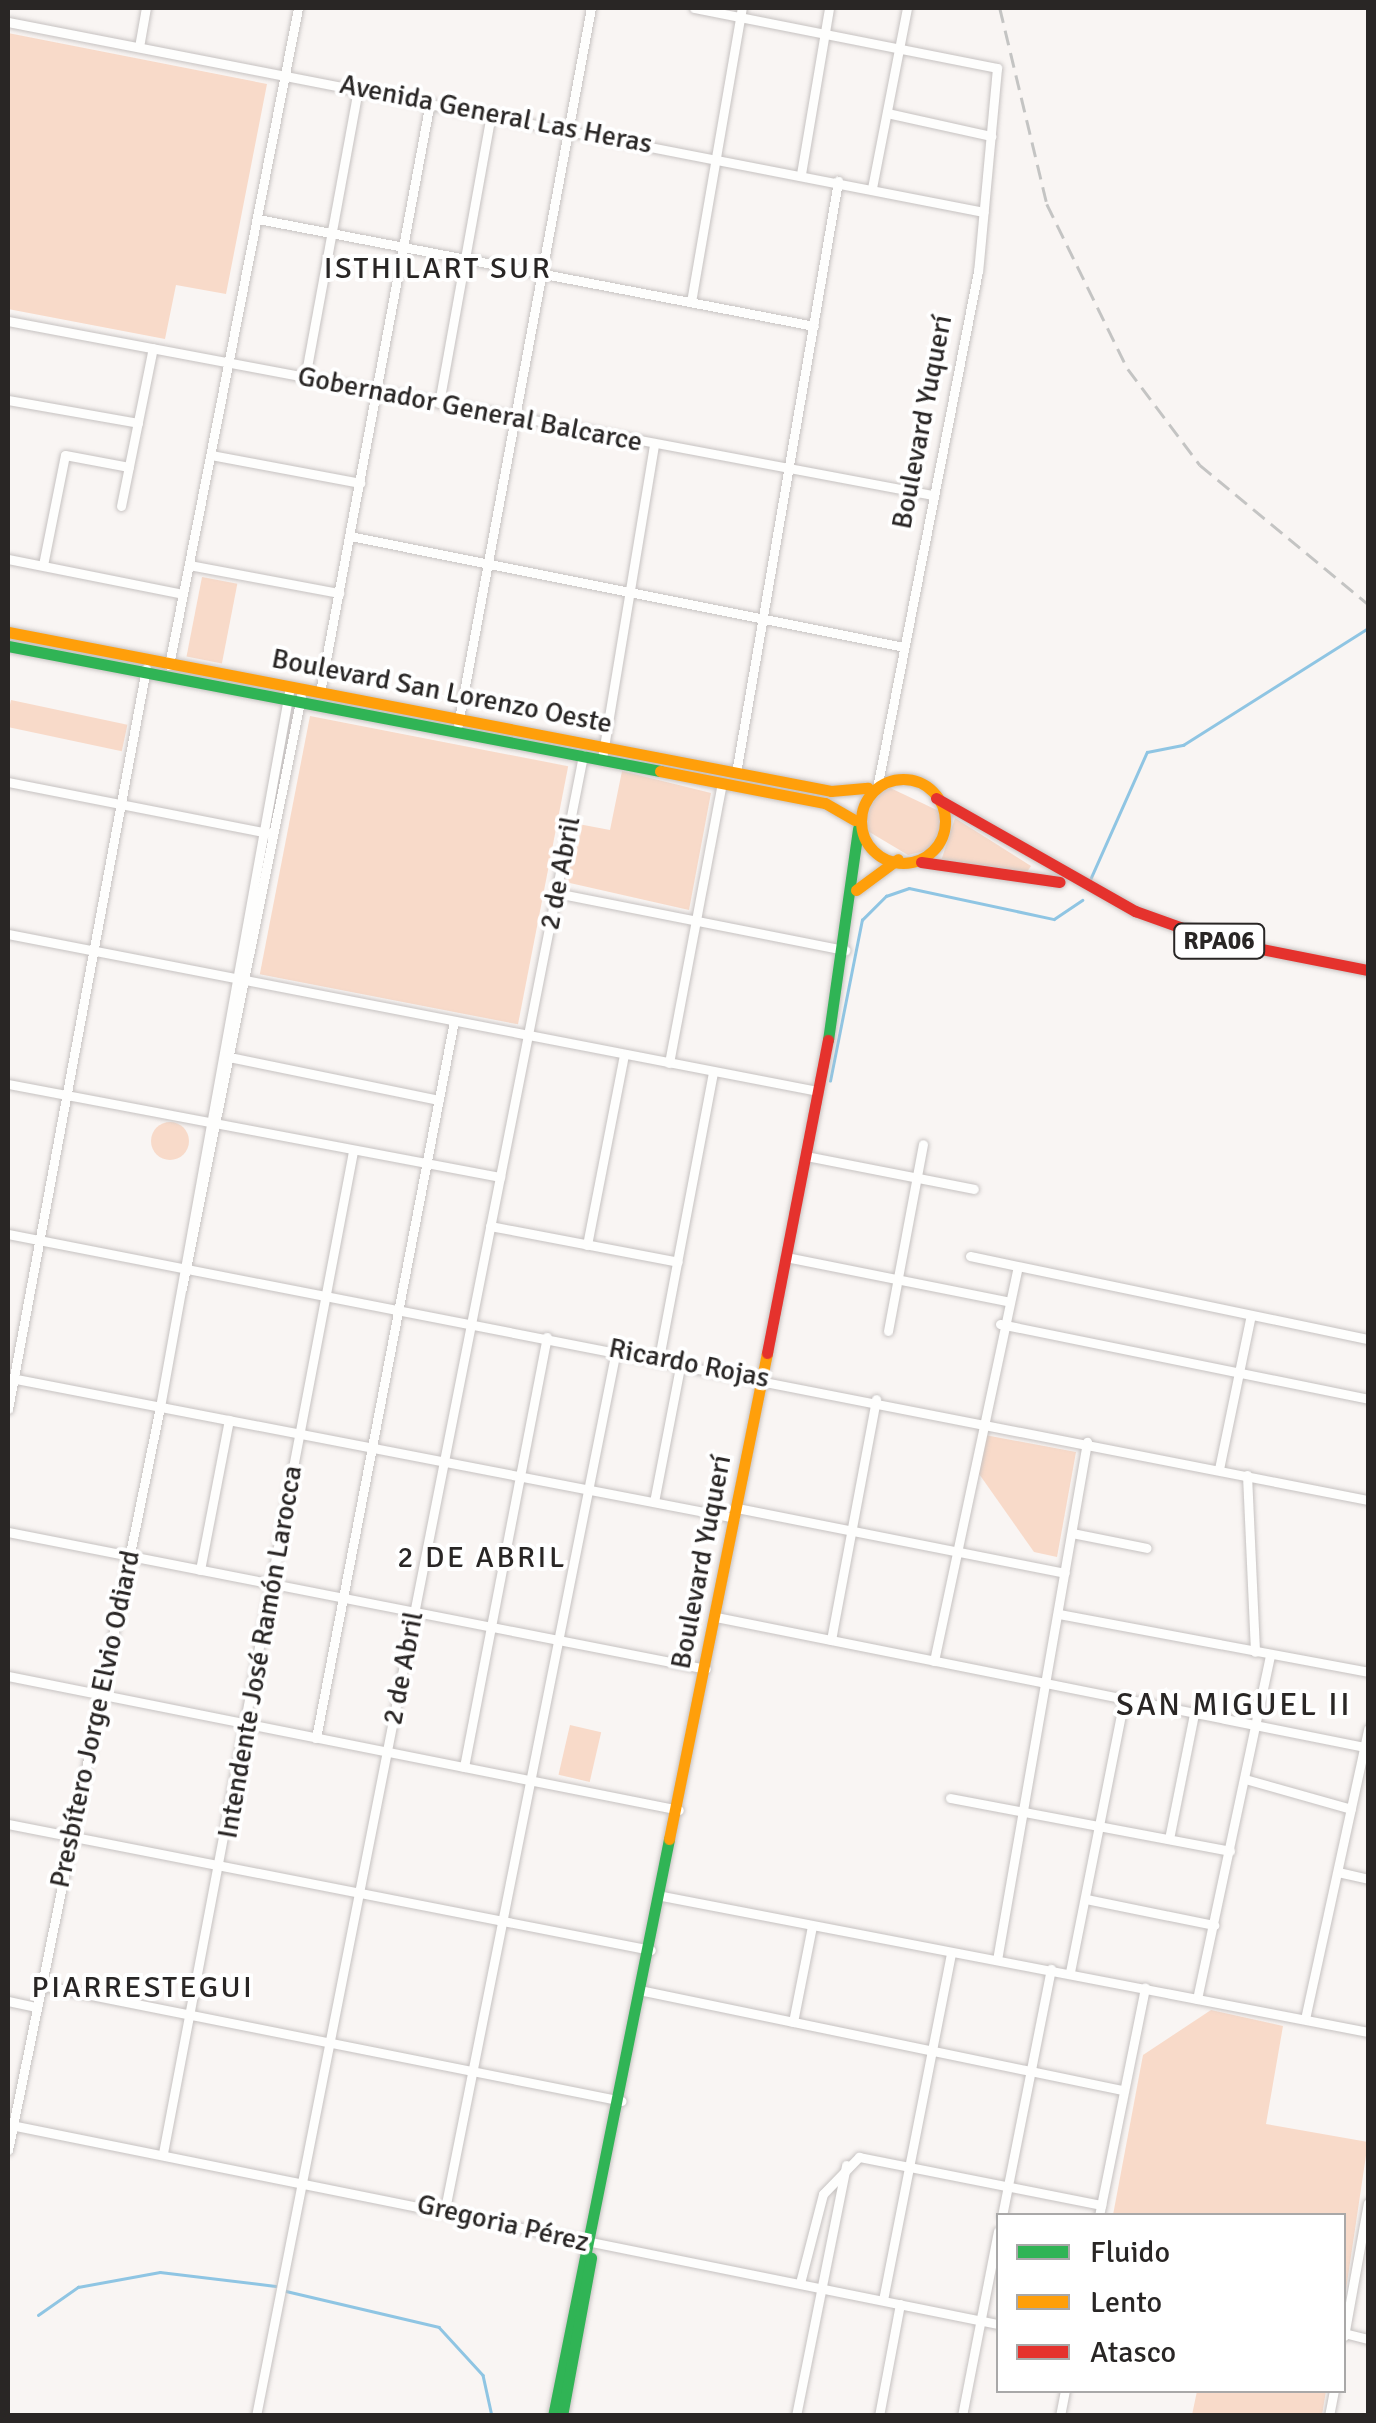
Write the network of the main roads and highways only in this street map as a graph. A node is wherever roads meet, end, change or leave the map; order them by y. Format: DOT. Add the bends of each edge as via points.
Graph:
graph roads {
  1 [pos="8,632"];
  2 [pos="8,646"];
  3 [pos="146,666"];
  4 [pos="295,695"];
  5 [pos="458,726"];
  6 [pos="602,754"];
  7 [pos="873,785"];
  8 [pos="936,798"];
  9 [pos="856,824"];
  10 [pos="898,858"];
  11 [pos="919,862"];
  12 [pos="1076,886"];
  13 [pos="856,890"];
  14 [pos="1368,970"];
  15 [pos="592,2243"];
  16 [pos="553,2416"];
  17 [pos="562,2416"];
  1 -- 3 [label="main road, Boulevard San Lorenzo Oeste"];
  2 -- 3 [label="main road, Boulevard San Lorenzo Oeste"];
  3 -- 4 [label="main road, Boulevard San Lorenzo Oeste" via="167,677"];
  3 -- 4 [label="main road, Boulevard San Lorenzo Oeste" via="170,663"];
  4 -- 5 [label="main road, Boulevard San Lorenzo Oeste"];
  4 -- 5 [label="main road, Boulevard San Lorenzo Oeste" via="320,692"];
  5 -- 6 [label="main road, Boulevard San Lorenzo Oeste"];
  6 -- 7 [label="main road, Boulevard San Lorenzo Oeste"];
  6 -- 9 [label="main road, Boulevard San Lorenzo Oeste" via="825,802"];
  7 -- 8 [label="main road, RPA06"];
  7 -- 9 [label="main road"];
  8 -- 11 [label="main road" via="949,838"];
  8 -- 12 [label="main road, RPA06"];
  9 -- 10 [label="main road, RPA06"];
  9 -- 13 [label="main road, Boulevard Yuquerí"];
  10 -- 11 [label="main road, RPA06"];
  10 -- 13 [label="main road"];
  11 -- 12 [label="main road, RPA06"];
  12 -- 14 [label="main road, RPA06" via="1216,940"];
  13 -- 15 [label="main road, Boulevard Yuquerí"];
  15 -- 16 [label="main road, Boulevard Yuquerí"];
  15 -- 17 [label="main road, Boulevard Yuquerí"];
}
